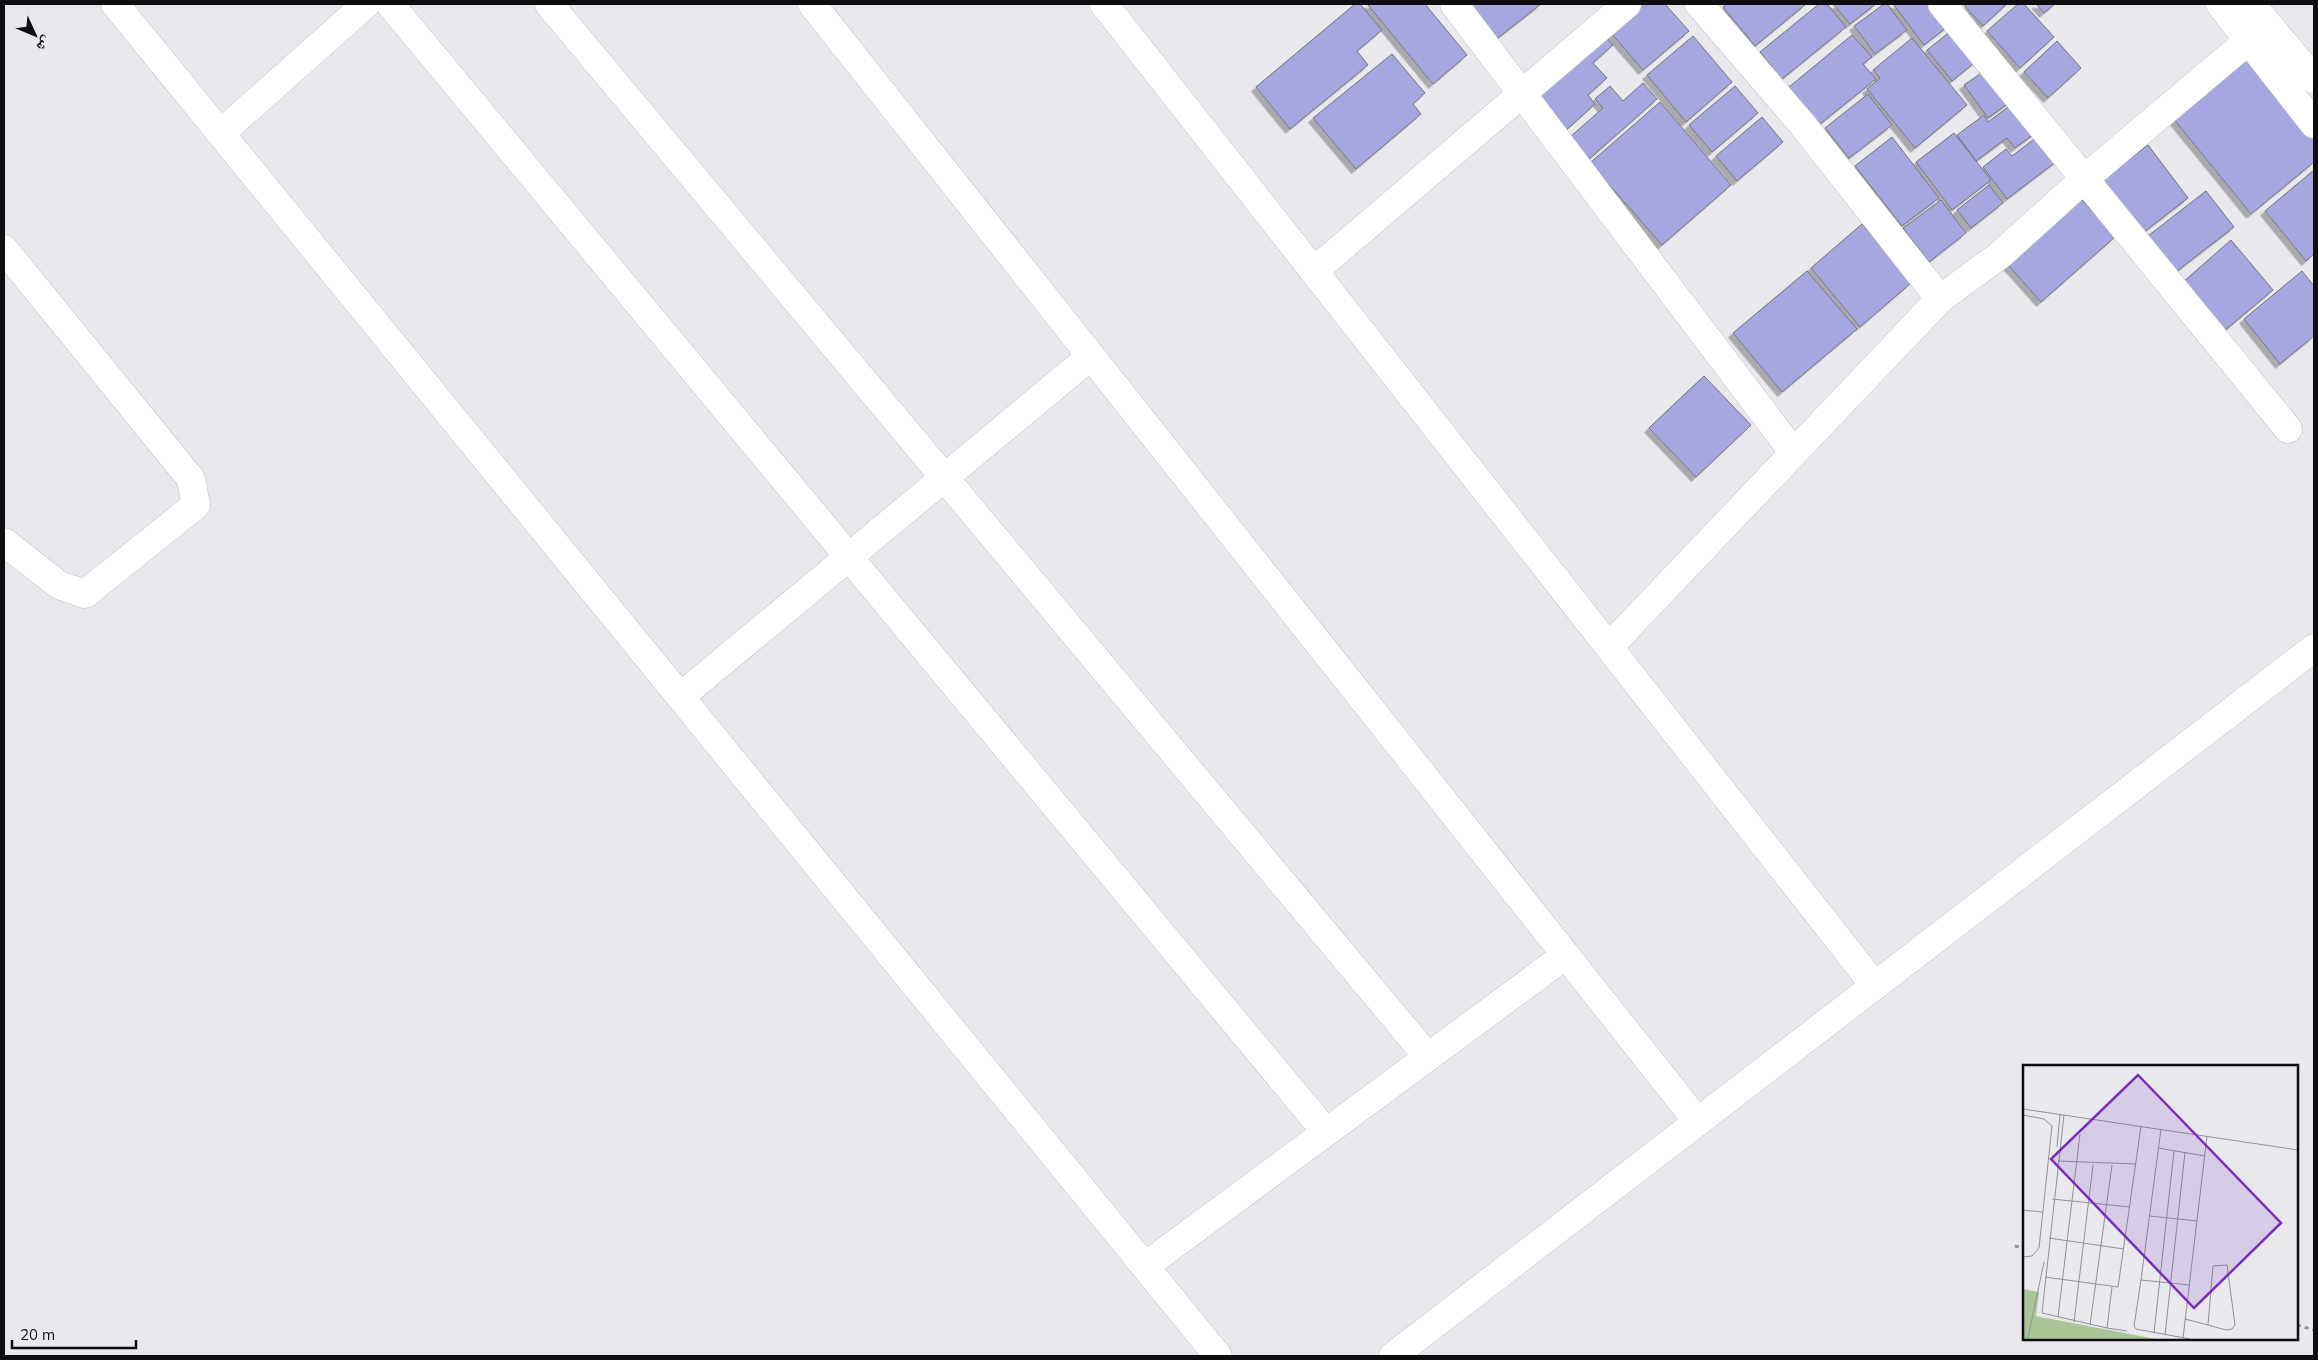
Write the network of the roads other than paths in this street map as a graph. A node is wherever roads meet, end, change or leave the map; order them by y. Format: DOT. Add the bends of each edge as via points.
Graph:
graph roads {
  1 [pos="115,4"];
  2 [pos="366,4"];
  3 [pos="390,4"];
  4 [pos="549,4"];
  5 [pos="812,4"];
  6 [pos="1104,4"];
  7 [pos="1454,4"];
  8 [pos="1627,4"];
  9 [pos="1699,4"];
  10 [pos="1942,4"];
  11 [pos="2220,4"];
  12 [pos="2251,4"];
  13 [pos="2249,40"];
  14 [pos="2314,78"];
  15 [pos="1522,93"];
  16 [pos="2314,124"];
  17 [pos="221,134"];
  18 [pos="2084,179"];
  19 [pos="4,249"];
  20 [pos="1314,271"];
  21 [pos="1940,299"];
  22 [pos="1091,356"];
  23 [pos="2288,429"];
  24 [pos="1794,453"];
  25 [pos="944,478"];
  26 [pos="4,542"];
  27 [pos="849,557"];
  28 [pos="1609,647"];
  29 [pos="2314,648"];
  30 [pos="680,697"];
  31 [pos="1566,955"];
  32 [pos="1875,986"];
  33 [pos="1428,1058"];
  34 [pos="1698,1122"];
  35 [pos="1326,1132"];
  36 [pos="1145,1266"];
  37 [pos="1218,1356"];
  38 [pos="1393,1356"];
  1 -- 17 [label="street"];
  2 -- 17 [label="street"];
  3 -- 27 [label="street"];
  4 -- 25 [label="street"];
  5 -- 22 [label="street"];
  6 -- 20 [label="street"];
  7 -- 15 [label="street"];
  8 -- 15 [label="street"];
  9 -- 21 [label="street" via="1802,124"];
  10 -- 18 [label="street"];
  11 -- 13 [label="street"];
  12 -- 14 [label="street"];
  13 -- 16 [label="street"];
  13 -- 18 [label="street"];
  15 -- 20 [label="street"];
  15 -- 24 [label="street"];
  17 -- 30 [label="street"];
  18 -- 21 [label="street" via="2000,255"];
  18 -- 23 [label="street"];
  19 -- 26 [label="street" via="191,479 196,505 85,594 59,584"];
  20 -- 28 [label="street"];
  21 -- 24 [label="street"];
  22 -- 25 [label="street"];
  22 -- 31 [label="street"];
  24 -- 28 [label="street"];
  25 -- 27 [label="street"];
  25 -- 33 [label="street"];
  27 -- 30 [label="street"];
  27 -- 35 [label="street"];
  28 -- 32 [label="street"];
  29 -- 32 [label="street"];
  30 -- 36 [label="street"];
  31 -- 33 [label="street"];
  31 -- 34 [label="street"];
  32 -- 34 [label="street"];
  33 -- 35 [label="street"];
  34 -- 38 [label="street"];
  35 -- 36 [label="street"];
  36 -- 37 [label="street"];
}
